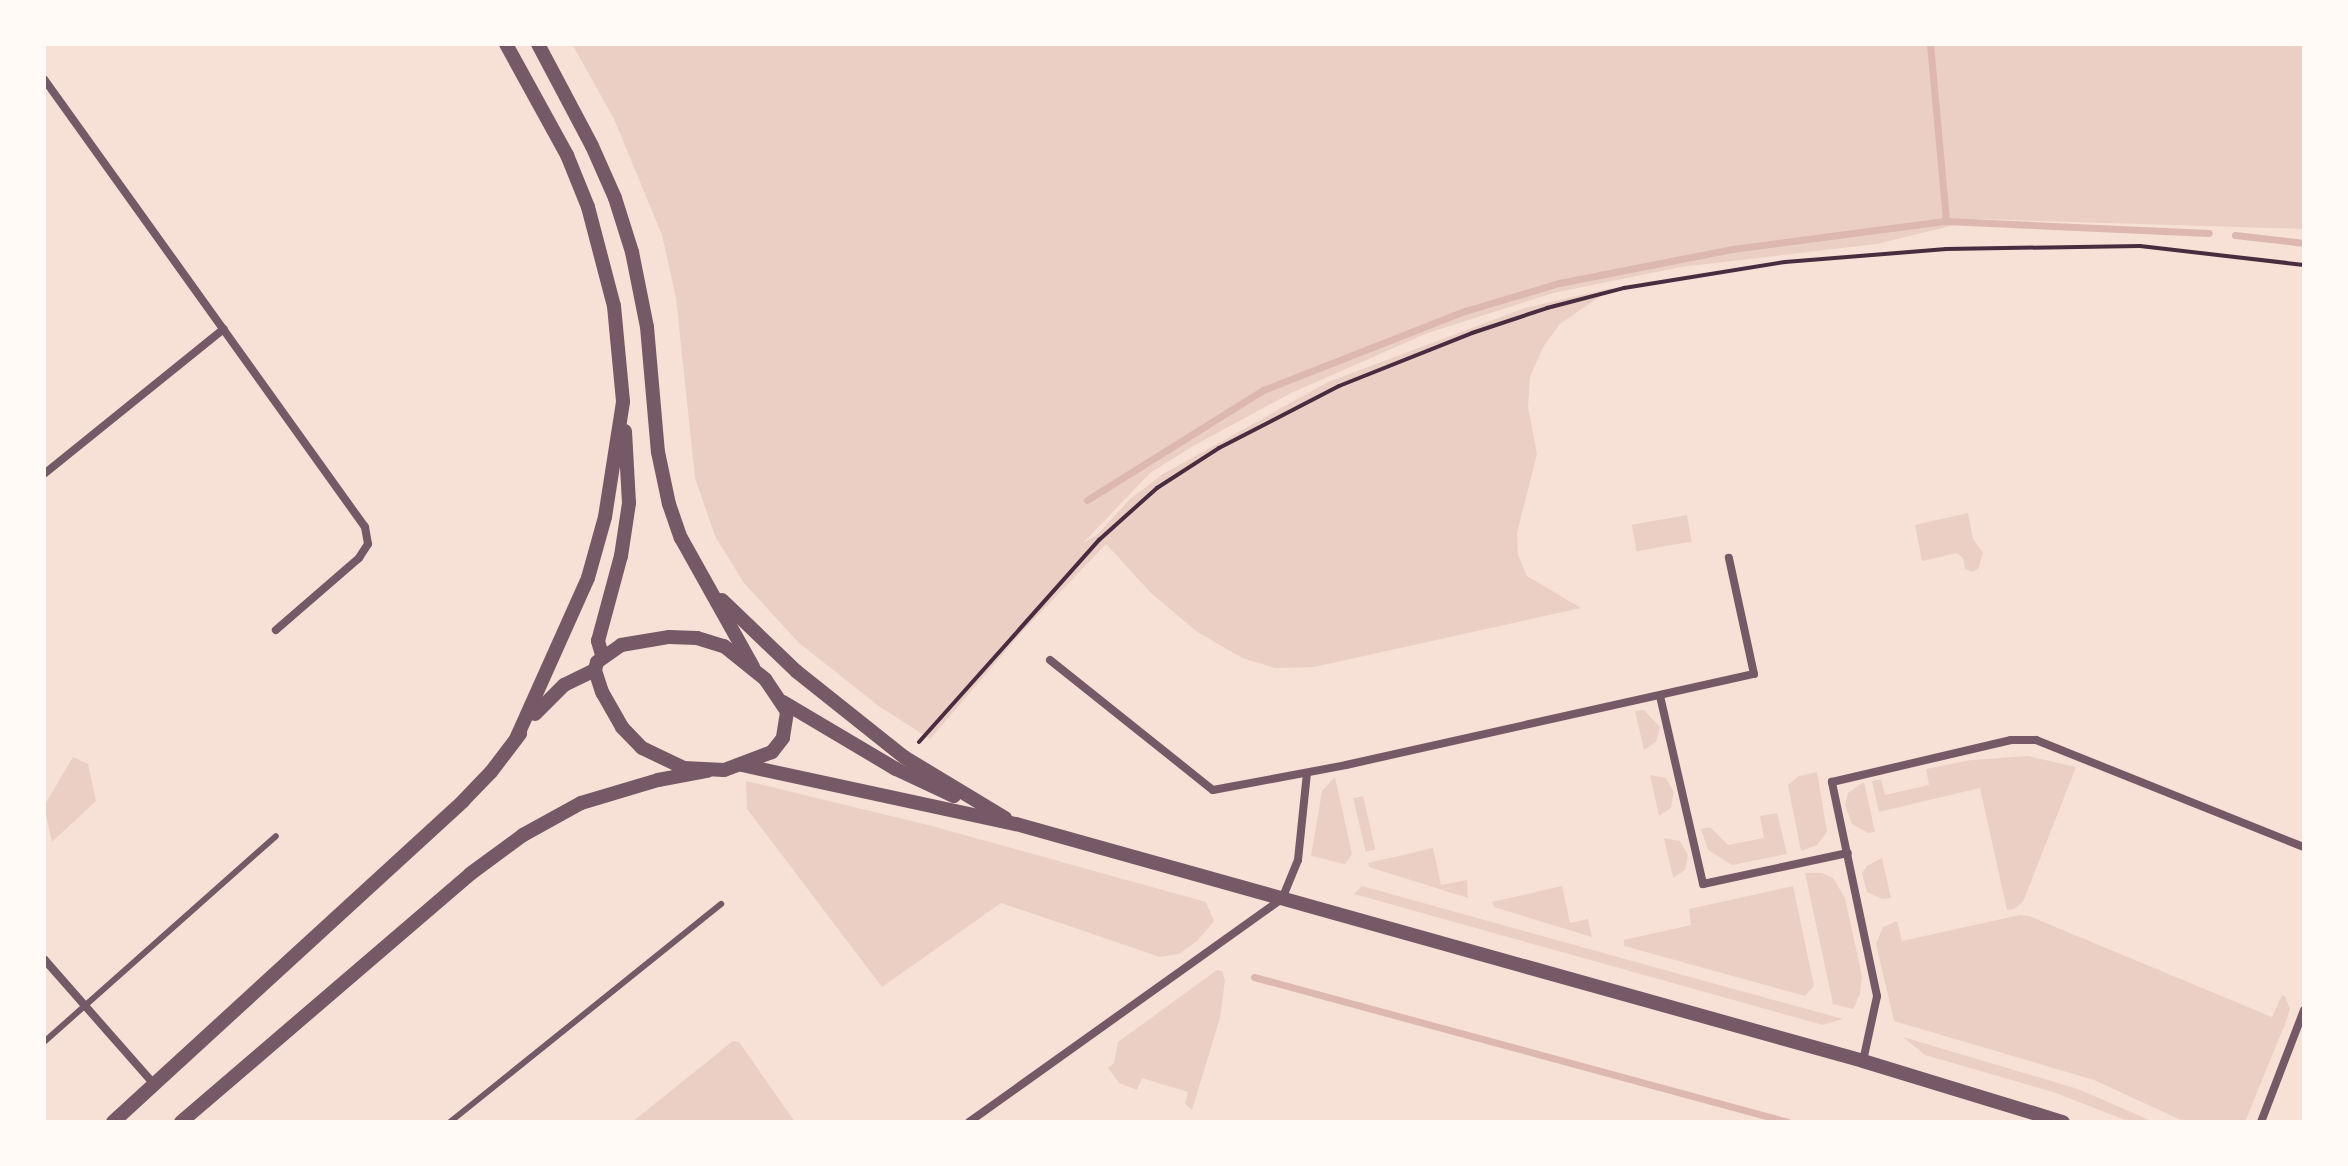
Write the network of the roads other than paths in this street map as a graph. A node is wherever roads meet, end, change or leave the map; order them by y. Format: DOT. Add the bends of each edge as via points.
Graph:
graph roads {
  1 [pos="506,44"];
  2 [pos="538,44"];
  3 [pos="44,79"];
  4 [pos="224,329"];
  5 [pos="623,402"];
  6 [pos="44,474"];
  7 [pos="1729,558"];
  8 [pos="706,584"];
  9 [pos="276,630"];
  10 [pos="602,655"];
  11 [pos="1050,660"];
  12 [pos="753,667"];
  13 [pos="595,670"];
  14 [pos="1660,696"];
  15 [pos="782,702"];
  16 [pos="516,739"];
  17 [pos="742,765"];
  18 [pos="707,771"];
  19 [pos="1307,773"];
  20 [pos="1016,824"];
  21 [pos="276,836"];
  22 [pos="2304,847"];
  23 [pos="1848,853"];
  24 [pos="1282,899"];
  25 [pos="721,904"];
  26 [pos="44,959"];
  27 [pos="85,1005"];
  28 [pos="2304,1010"];
  29 [pos="44,1042"];
  30 [pos="1863,1061"];
  31 [pos="154,1084"];
  32 [pos="184,1121"];
  33 [pos="113,1122"];
  34 [pos="450,1122"];
  35 [pos="969,1122"];
  36 [pos="2063,1122"];
  37 [pos="2261,1122"];
  1 -- 5 [label="street" via="567,155 591,218 614,306"];
  2 -- 8 [label="street" via="592,146 627,239 647,327 658,452 669,504"];
  3 -- 4 [label="street"];
  4 -- 6 [label="street"];
  4 -- 9 [label="street" via="353,508 368,537 359,558"];
  5 -- 10 [label="street" via="629,503 598,641"];
  5 -- 16 [label="street" via="605,517 588,578"];
  7 -- 14 [label="street" via="1754,674"];
  8 -- 12 [label="street"];
  8 -- 20 [label="street" via="796,671 904,757"];
  10 -- 12 [label="street" via="634,643 697,638 724,646"];
  10 -- 13 [label="street"];
  11 -- 19 [label="street" via="1213,790"];
  12 -- 15 [label="street"];
  13 -- 16 [label="street" via="552,695"];
  13 -- 18 [label="street" via="622,727 642,748 667,762"];
  14 -- 19 [label="street"];
  14 -- 23 [label="street" via="1703,884"];
  15 -- 17 [label="street" via="787,712 783,738 772,752"];
  15 -- 20 [label="street" via="896,769"];
  16 -- 31 [label="street" via="463,801"];
  17 -- 18 [label="street"];
  17 -- 20 [label="street"];
  18 -- 32 [label="street" via="581,803 523,835 459,883"];
  19 -- 24 [label="street" via="1298,860"];
  20 -- 24 [label="street"];
  21 -- 27 [label="lane"];
  22 -- 23 [label="street" via="2036,740 2011,740 1832,782"];
  23 -- 30 [label="street" via="1877,996"];
  24 -- 30 [label="street"];
  24 -- 35 [label="street"];
  25 -- 34 [label="lane"];
  26 -- 27 [label="street"];
  27 -- 29 [label="lane"];
  27 -- 31 [label="street"];
  28 -- 37 [label="street"];
  30 -- 36 [label="street"];
  31 -- 33 [label="street"];
}
